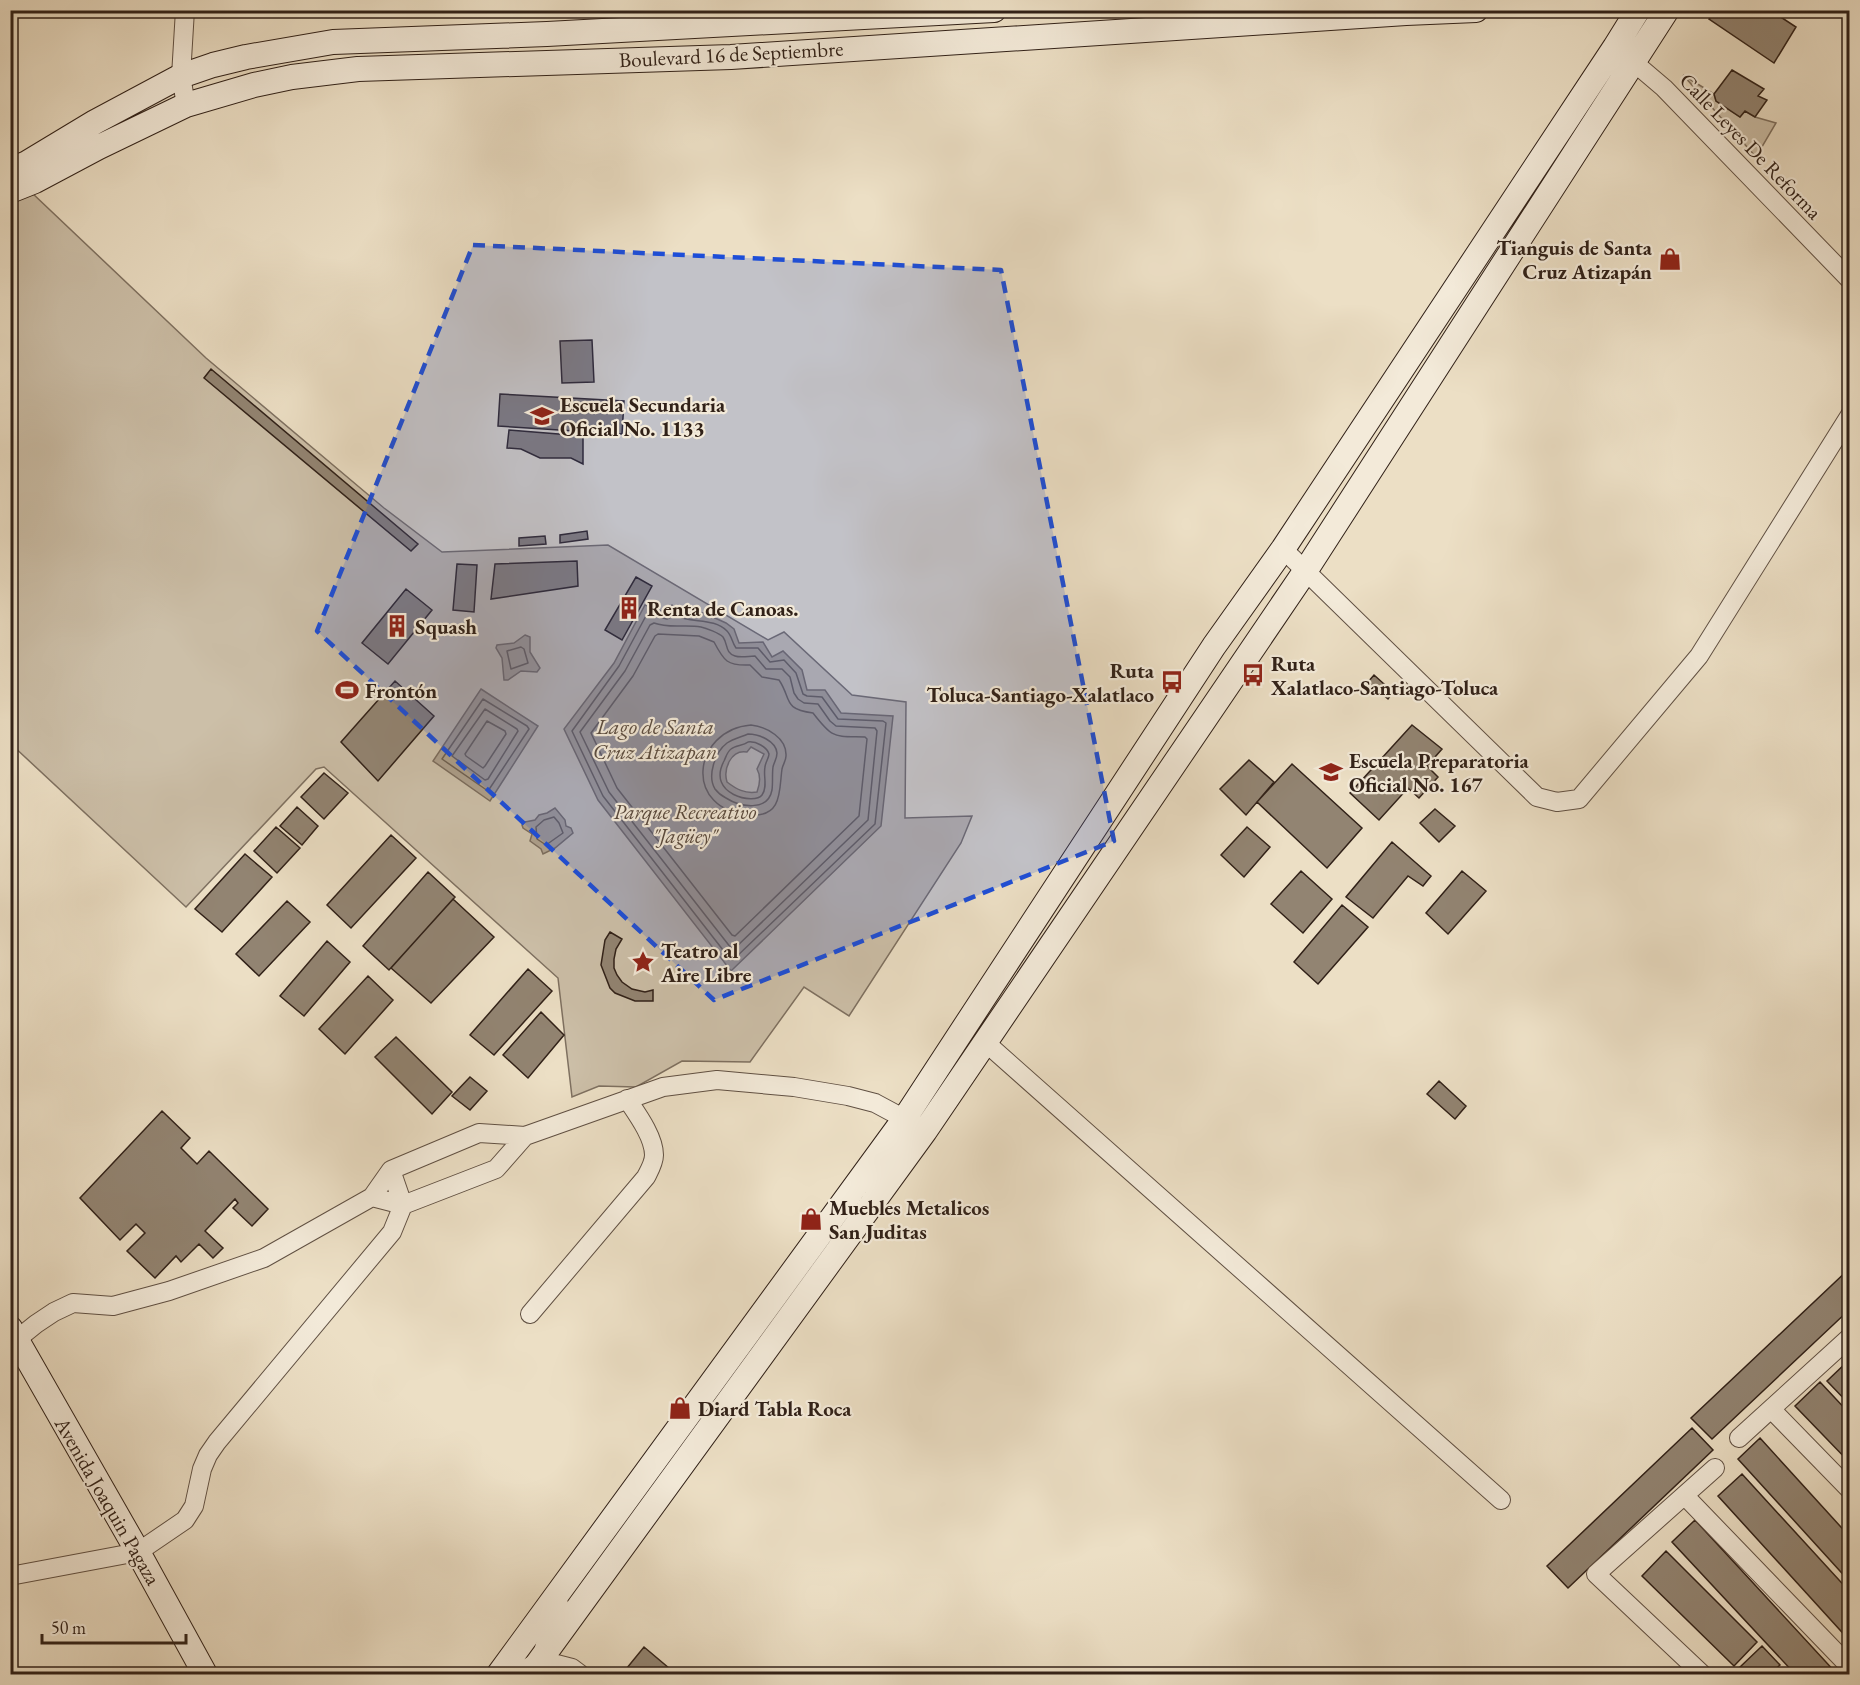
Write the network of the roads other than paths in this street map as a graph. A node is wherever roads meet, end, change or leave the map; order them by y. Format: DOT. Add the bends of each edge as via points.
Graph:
graph roads {
  1 [pos="185,10"];
  2 [pos="994,10"];
  3 [pos="1476,10"];
  4 [pos="1638,10"];
  5 [pos="1667,10"];
  6 [pos="984,11"];
  7 [pos="1406,12"];
  8 [pos="985,39"];
  9 [pos="1616,47"];
  10 [pos="1634,62"];
  11 [pos="181,76"];
  12 [pos="186,105"];
  13 [pos="10,170"];
  14 [pos="10,191"];
  15 [pos="1850,280"];
  16 [pos="1850,415"];
  17 [pos="1283,549"];
  18 [pos="1306,570"];
  19 [pos="985,1042"];
  20 [pos="627,1099"];
  21 [pos="905,1118"];
  22 [pos="925,1131"];
  23 [pos="525,1136"];
  24 [pos="392,1170"];
  25 [pos="372,1197"];
  26 [pos="403,1205"];
  27 [pos="530,1314"];
  28 [pos="1850,1337"];
  29 [pos="13,1338"];
  30 [pos="1771,1409"];
  31 [pos="1739,1438"];
  32 [pos="1715,1468"];
  33 [pos="1850,1490"];
  34 [pos="1685,1496"];
  35 [pos="1501,1500"];
  36 [pos="138,1552"];
  37 [pos="10,1576"];
  38 [pos="569,1580"];
  39 [pos="1850,1667"];
  40 [pos="539,1670"];
  41 [pos="205,1674"];
  42 [pos="499,1674"];
  43 [pos="516,1674"];
  44 [pos="580,1674"];
  45 [pos="1702,1674"];
  1 -- 11 [label="street"];
  2 -- 6 [label="main road, Boulevard 16 de Septiembre"];
  3 -- 7 [label="main road, Boulevard 16 de Septiembre"];
  4 -- 9 [label="main road"];
  5 -- 10 [label="main road"];
  6 -- 8 [label="main road"];
  6 -- 11 [label="main road, Boulevard 16 de Septiembre" via="333,42 246,57"];
  7 -- 8 [label="main road, Boulevard 16 de Septiembre"];
  8 -- 12 [label="main road, Boulevard 16 de Septiembre" via="731,57 358,69 244,87"];
  9 -- 10 [label="street, Calle Leyes De Reforma"];
  9 -- 17 [label="main road"];
  10 -- 15 [label="street, Calle Leyes De Reforma" via="1664,88"];
  10 -- 18 [label="main road"];
  11 -- 12 [label="street"];
  11 -- 13 [label="main road, Boulevard 16 de Septiembre"];
  12 -- 14 [label="main road, Boulevard 16 de Septiembre"];
  16 -- 18 [label="street" via="1699,656 1579,799 1557,802 1537,797"];
  17 -- 18 [label="street"];
  17 -- 21 [label="main road" via="1214,646"];
  18 -- 19 [label="main road"];
  19 -- 22 [label="main road"];
  19 -- 35 [label="street"];
  20 -- 21 [label="street" via="663,1087 717,1080 848,1096 875,1103"];
  20 -- 23 [label="street"];
  20 -- 27 [label="street" via="653,1146 651,1168"];
  21 -- 22 [label="street"];
  21 -- 38 [label="main road"];
  22 -- 40 [label="main road"];
  23 -- 24 [label="street" via="479,1133"];
  23 -- 26 [label="street" via="495,1169"];
  24 -- 25 [label="street"];
  24 -- 26 [label="street"];
  25 -- 26 [label="street"];
  25 -- 29 [label="street" via="264,1258 114,1306 73,1303"];
  26 -- 36 [label="street" via="392,1232 212,1448 202,1469 194,1506 185,1520"];
  28 -- 30 [label="street"];
  29 -- 36 [label="main road, Avenida Joaquin Pagaza"];
  30 -- 31 [label="street"];
  30 -- 33 [label="street"];
  32 -- 34 [label="street"];
  34 -- 39 [label="street"];
  34 -- 45 [label="street" via="1596,1574"];
  36 -- 37 [label="street"];
  36 -- 41 [label="main road, Avenida Joaquin Pagaza"];
  38 -- 40 [label="street" via="550,1625"];
  38 -- 42 [label="main road"];
  40 -- 43 [label="street"];
  40 -- 44 [label="street" via="572,1668"];
}
